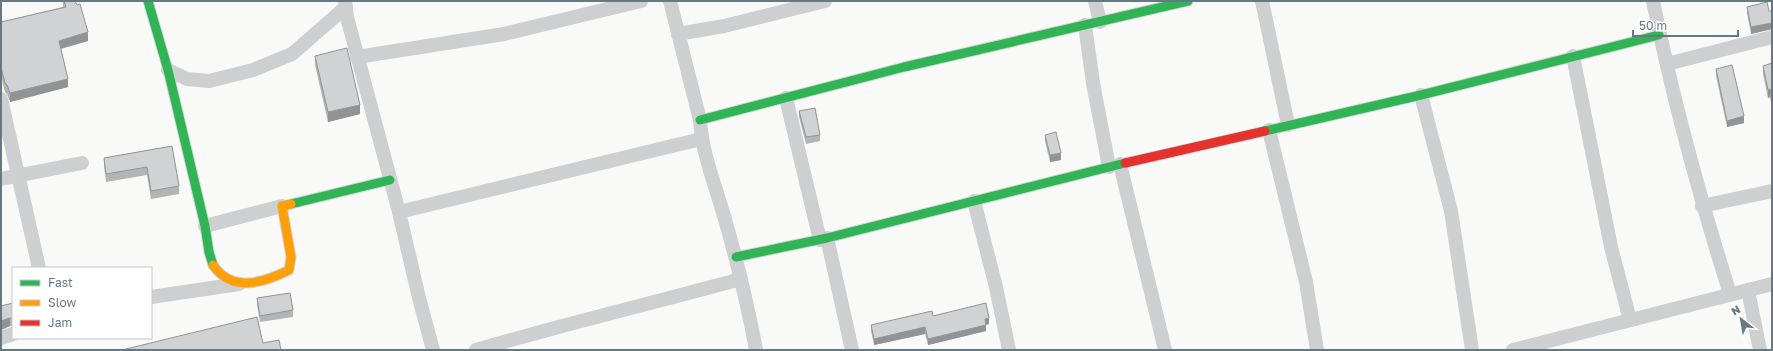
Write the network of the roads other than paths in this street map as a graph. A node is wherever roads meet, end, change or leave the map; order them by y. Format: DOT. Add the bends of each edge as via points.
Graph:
graph roads {
  1 [pos="148,1"];
  2 [pos="641,1"];
  3 [pos="670,1"];
  4 [pos="825,1"];
  5 [pos="1095,1"];
  6 [pos="1188,1"];
  7 [pos="1262,1"];
  8 [pos="1652,1"];
  9 [pos="345,4"];
  10 [pos="1100,22"];
  11 [pos="1086,25"];
  12 [pos="678,34"];
  13 [pos="1659,35"];
  14 [pos="1772,37"];
  15 [pos="1573,56"];
  16 [pos="357,57"];
  17 [pos="1667,64"];
  18 [pos="168,70"];
  19 [pos="1421,95"];
  20 [pos="786,98"];
  21 [pos="1,99"];
  22 [pos="700,120"];
  23 [pos="1288,125"];
  24 [pos="1269,130"];
  25 [pos="701,139"];
  26 [pos="82,163"];
  27 [pos="1115,166"];
  28 [pos="18,176"];
  29 [pos="1,179"];
  30 [pos="390,180"];
  31 [pos="1772,191"];
  32 [pos="974,201"];
  33 [pos="282,206"];
  34 [pos="1702,206"];
  35 [pos="399,212"];
  36 [pos="205,226"];
  37 [pos="824,239"];
  38 [pos="736,258"];
  39 [pos="39,267"];
  40 [pos="741,279"];
  41 [pos="240,284"];
  42 [pos="1772,284"];
  43 [pos="1748,290"];
  44 [pos="1730,294"];
  45 [pos="152,297"];
  46 [pos="1630,320"];
  47 [pos="12,334"];
  48 [pos="1,338"];
  49 [pos="434,350"];
  50 [pos="476,350"];
  51 [pos="756,350"];
  52 [pos="852,350"];
  53 [pos="1009,350"];
  54 [pos="1165,350"];
  55 [pos="1317,350"];
  56 [pos="1472,350"];
  57 [pos="1513,350"];
  58 [pos="1760,350"];
  1 -- 18 [label="street"];
  2 -- 16 [label="street" via="504,34"];
  3 -- 12 [label="street"];
  4 -- 12 [label="street" via="724,26"];
  5 -- 10 [label="street"];
  6 -- 10 [label="street"];
  7 -- 23 [label="street"];
  8 -- 13 [label="street"];
  9 -- 16 [label="street"];
  9 -- 18 [label="street" via="292,54 253,70 209,81 187,79"];
  10 -- 11 [label="street"];
  11 -- 20 [label="street" via="904,67"];
  11 -- 27 [label="street" via="1093,84"];
  12 -- 22 [label="street"];
  13 -- 15 [label="street"];
  13 -- 17 [label="street"];
  14 -- 17 [label="street"];
  15 -- 19 [label="street"];
  15 -- 46 [label="street" via="1611,247"];
  16 -- 30 [label="street"];
  17 -- 34 [label="street"];
  18 -- 36 [label="street"];
  19 -- 23 [label="street"];
  19 -- 56 [label="street" via="1451,211"];
  20 -- 22 [label="street"];
  20 -- 37 [label="street"];
  21 -- 28 [label="street"];
  22 -- 25 [label="street"];
  23 -- 24 [label="street"];
  24 -- 27 [label="street"];
  24 -- 55 [label="street" via="1306,282"];
  25 -- 35 [label="street"];
  25 -- 38 [label="street"];
  26 -- 28 [label="street"];
  27 -- 32 [label="street"];
  27 -- 54 [label="street"];
  28 -- 29 [label="street"];
  28 -- 39 [label="street"];
  30 -- 33 [label="street"];
  30 -- 35 [label="street"];
  31 -- 34 [label="street"];
  32 -- 37 [label="street"];
  32 -- 53 [label="street"];
  33 -- 36 [label="street"];
  33 -- 41 [label="street" via="282,218 292,258 289,270 275,277"];
  34 -- 44 [label="street"];
  35 -- 49 [label="street"];
  36 -- 41 [label="street" via="213,265 224,277"];
  37 -- 38 [label="street"];
  37 -- 52 [label="street"];
  38 -- 40 [label="street"];
  40 -- 50 [label="street"];
  40 -- 51 [label="street"];
  41 -- 45 [label="street"];
  42 -- 43 [label="street"];
  43 -- 44 [label="street"];
  43 -- 58 [label="street"];
  44 -- 46 [label="street"];
  46 -- 57 [label="street"];
  47 -- 48 [label="street"];
}
